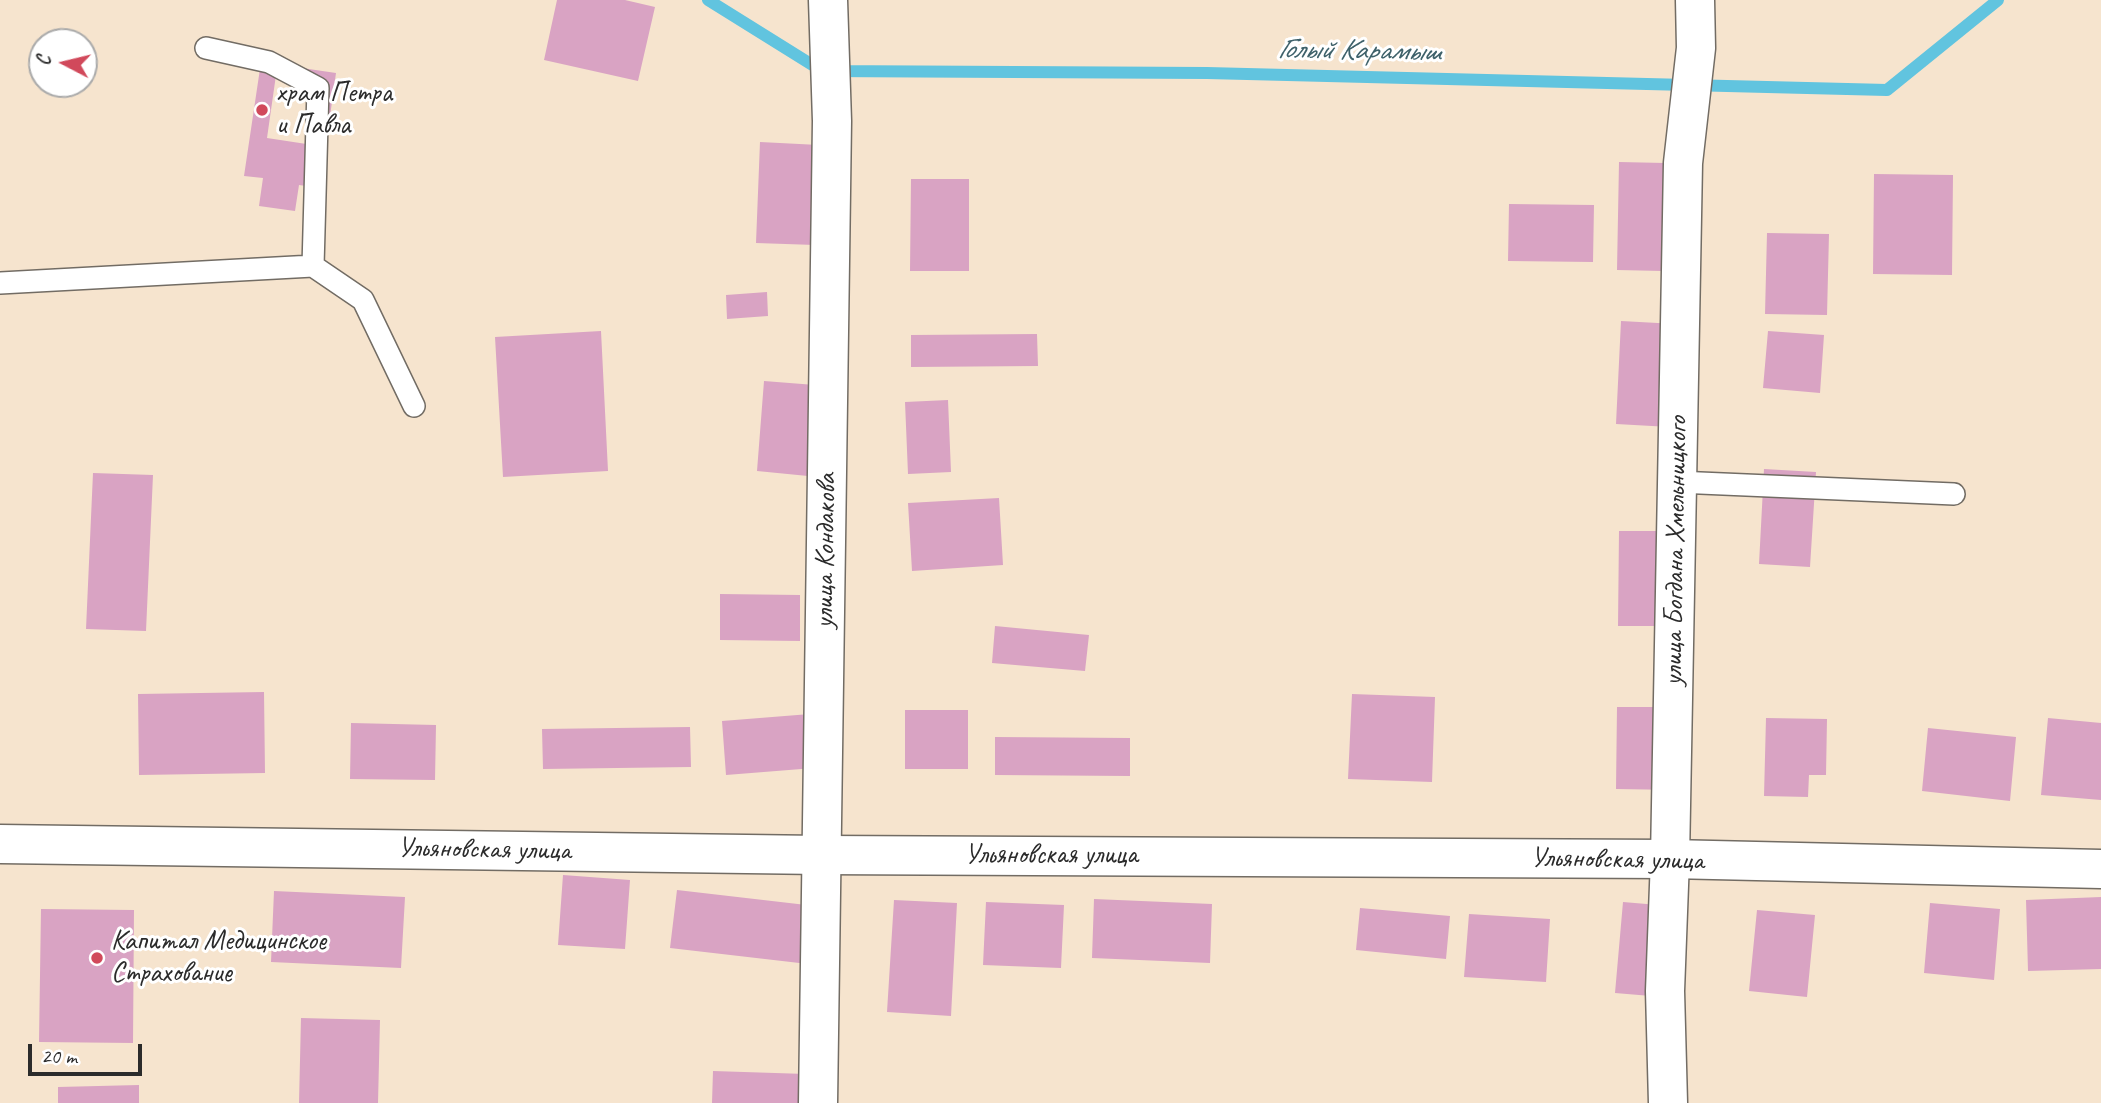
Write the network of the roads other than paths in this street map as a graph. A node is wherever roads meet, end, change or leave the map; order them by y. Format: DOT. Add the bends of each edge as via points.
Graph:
graph roads {
  1 [pos="1695,0"];
  2 [pos="827,11"];
  3 [pos="206,48"];
  4 [pos="313,266"];
  5 [pos="0,283"];
  6 [pos="414,406"];
  7 [pos="1677,482"];
  8 [pos="1955,494"];
  9 [pos="0,844"];
  10 [pos="821,855"];
  11 [pos="1670,859"];
  12 [pos="2101,869"];
  13 [pos="818,1103"];
  14 [pos="1668,1103"];
  1 -- 7 [label="street, улица Богдана Хмельницкого" via="1696,48 1683,163"];
  2 -- 10 [label="street, улица Кондакова" via="832,121"];
  3 -- 4 [label="lane" via="269,62 317,88"];
  4 -- 5 [label="lane"];
  4 -- 6 [label="lane" via="363,300"];
  7 -- 8 [label="lane"];
  7 -- 11 [label="street, улица Богдана Хмельницкого"];
  9 -- 10 [label="street, Ульяновская улица"];
  10 -- 11 [label="street, Ульяновская улица"];
  10 -- 13 [label="street, улица Кондакова"];
  11 -- 12 [label="street, Ульяновская улица"];
  11 -- 14 [label="street, улица Богдана Хмельницкого" via="1665,991"];
}
